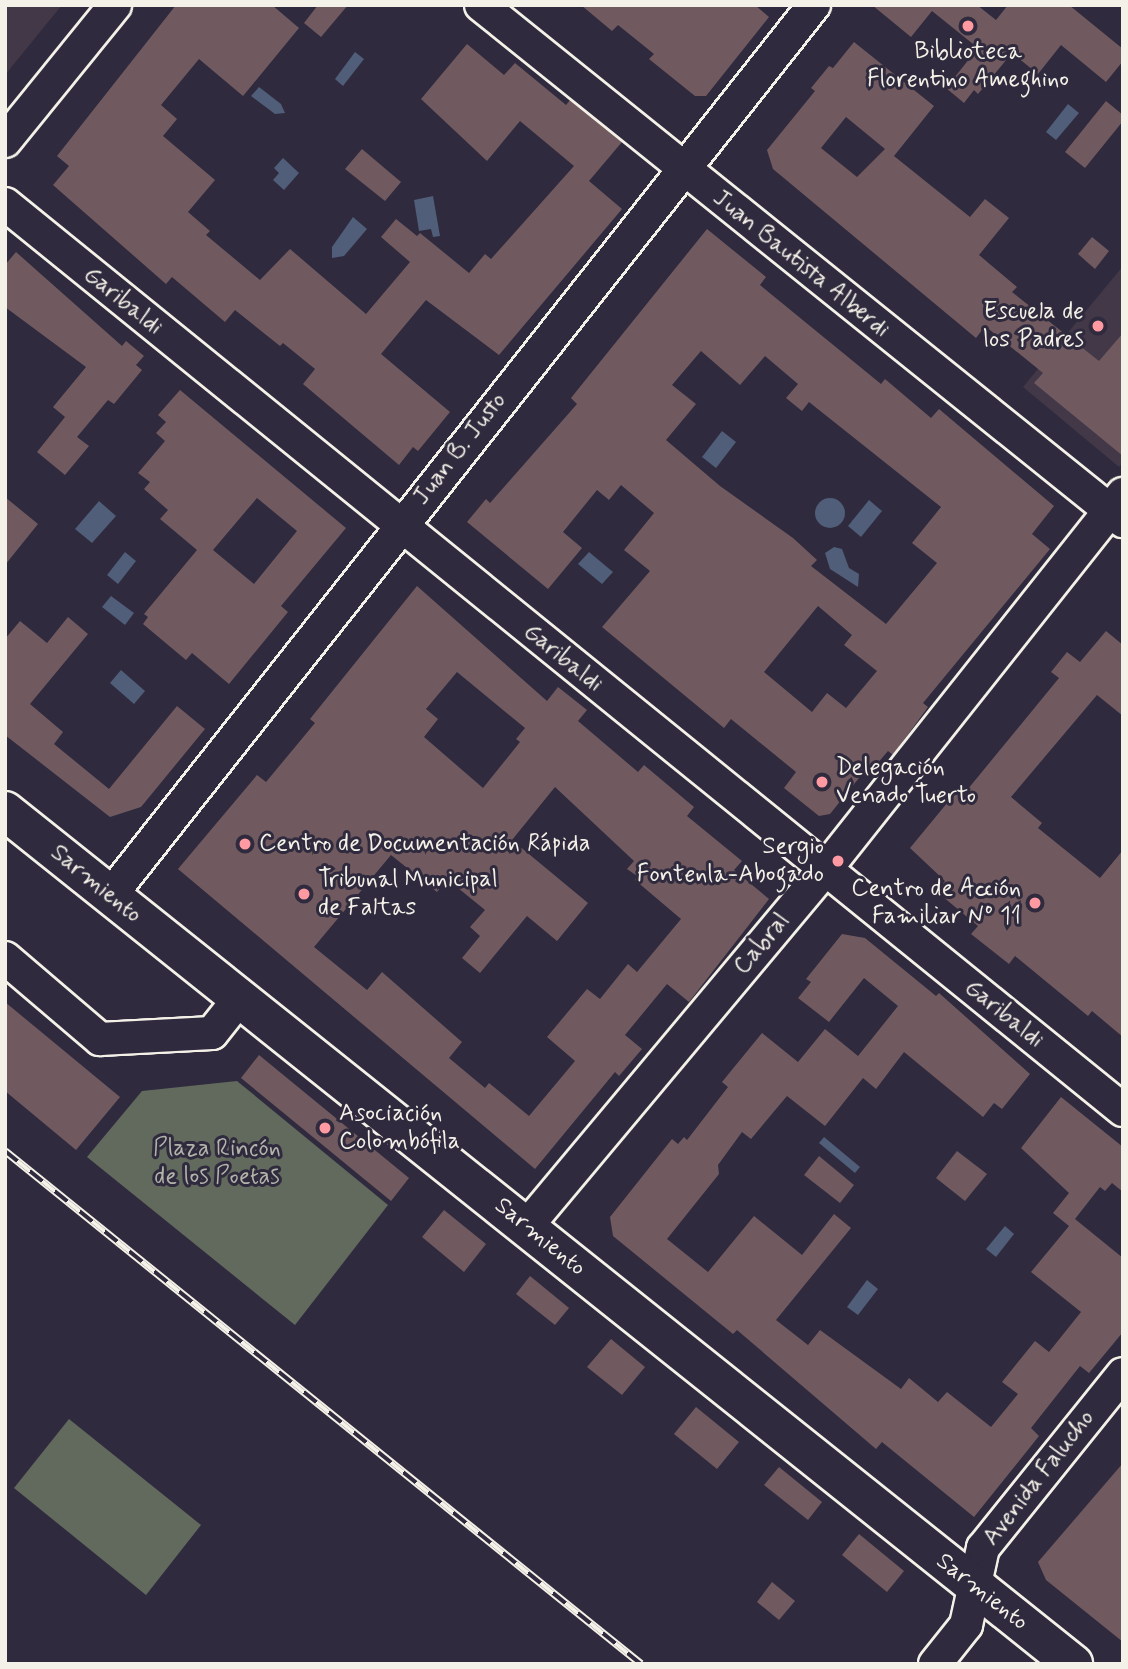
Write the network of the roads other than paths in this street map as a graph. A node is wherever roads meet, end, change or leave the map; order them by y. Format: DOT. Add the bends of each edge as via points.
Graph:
graph roads {
  1 [pos="115,5"];
  2 [pos="481,5"];
  3 [pos="814,5"];
  4 [pos="5,141"];
  5 [pos="682,170"];
  6 [pos="5,204"];
  7 [pos="1118,508"];
  8 [pos="400,526"];
  9 [pos="5,811"];
  10 [pos="825,870"];
  11 [pos="110,896"];
  12 [pos="5,958"];
  13 [pos="239,999"];
  14 [pos="1123,1110"];
  15 [pos="527,1226"];
  16 [pos="1123,1374"];
  17 [pos="974,1586"];
  18 [pos="935,1664"];
  19 [pos="1073,1664"];
  1 -- 4 [label="street"];
  2 -- 5 [label="street, Juan Bautista Alberdi"];
  3 -- 5 [label="street, Juan B. Justo"];
  5 -- 7 [label="street, Juan Bautista Alberdi"];
  5 -- 8 [label="street, Juan B. Justo"];
  6 -- 8 [label="street, Garibaldi"];
  7 -- 10 [label="street, Cabral"];
  8 -- 10 [label="street, Garibaldi"];
  8 -- 11 [label="street, Juan B. Justo"];
  9 -- 11 [label="street, Sarmiento"];
  10 -- 14 [label="street, Garibaldi"];
  10 -- 15 [label="street, Cabral"];
  11 -- 13 [label="street, Sarmiento"];
  12 -- 13 [label="street" via="100,1039 212,1033"];
  13 -- 15 [label="street, Sarmiento"];
  15 -- 17 [label="street, Sarmiento"];
  16 -- 17 [label="street, Avenida Falucho" via="983,1548"];
  17 -- 18 [label="street, Avenida Falucho" via="966,1625"];
  17 -- 19 [label="street, Sarmiento"];
}
